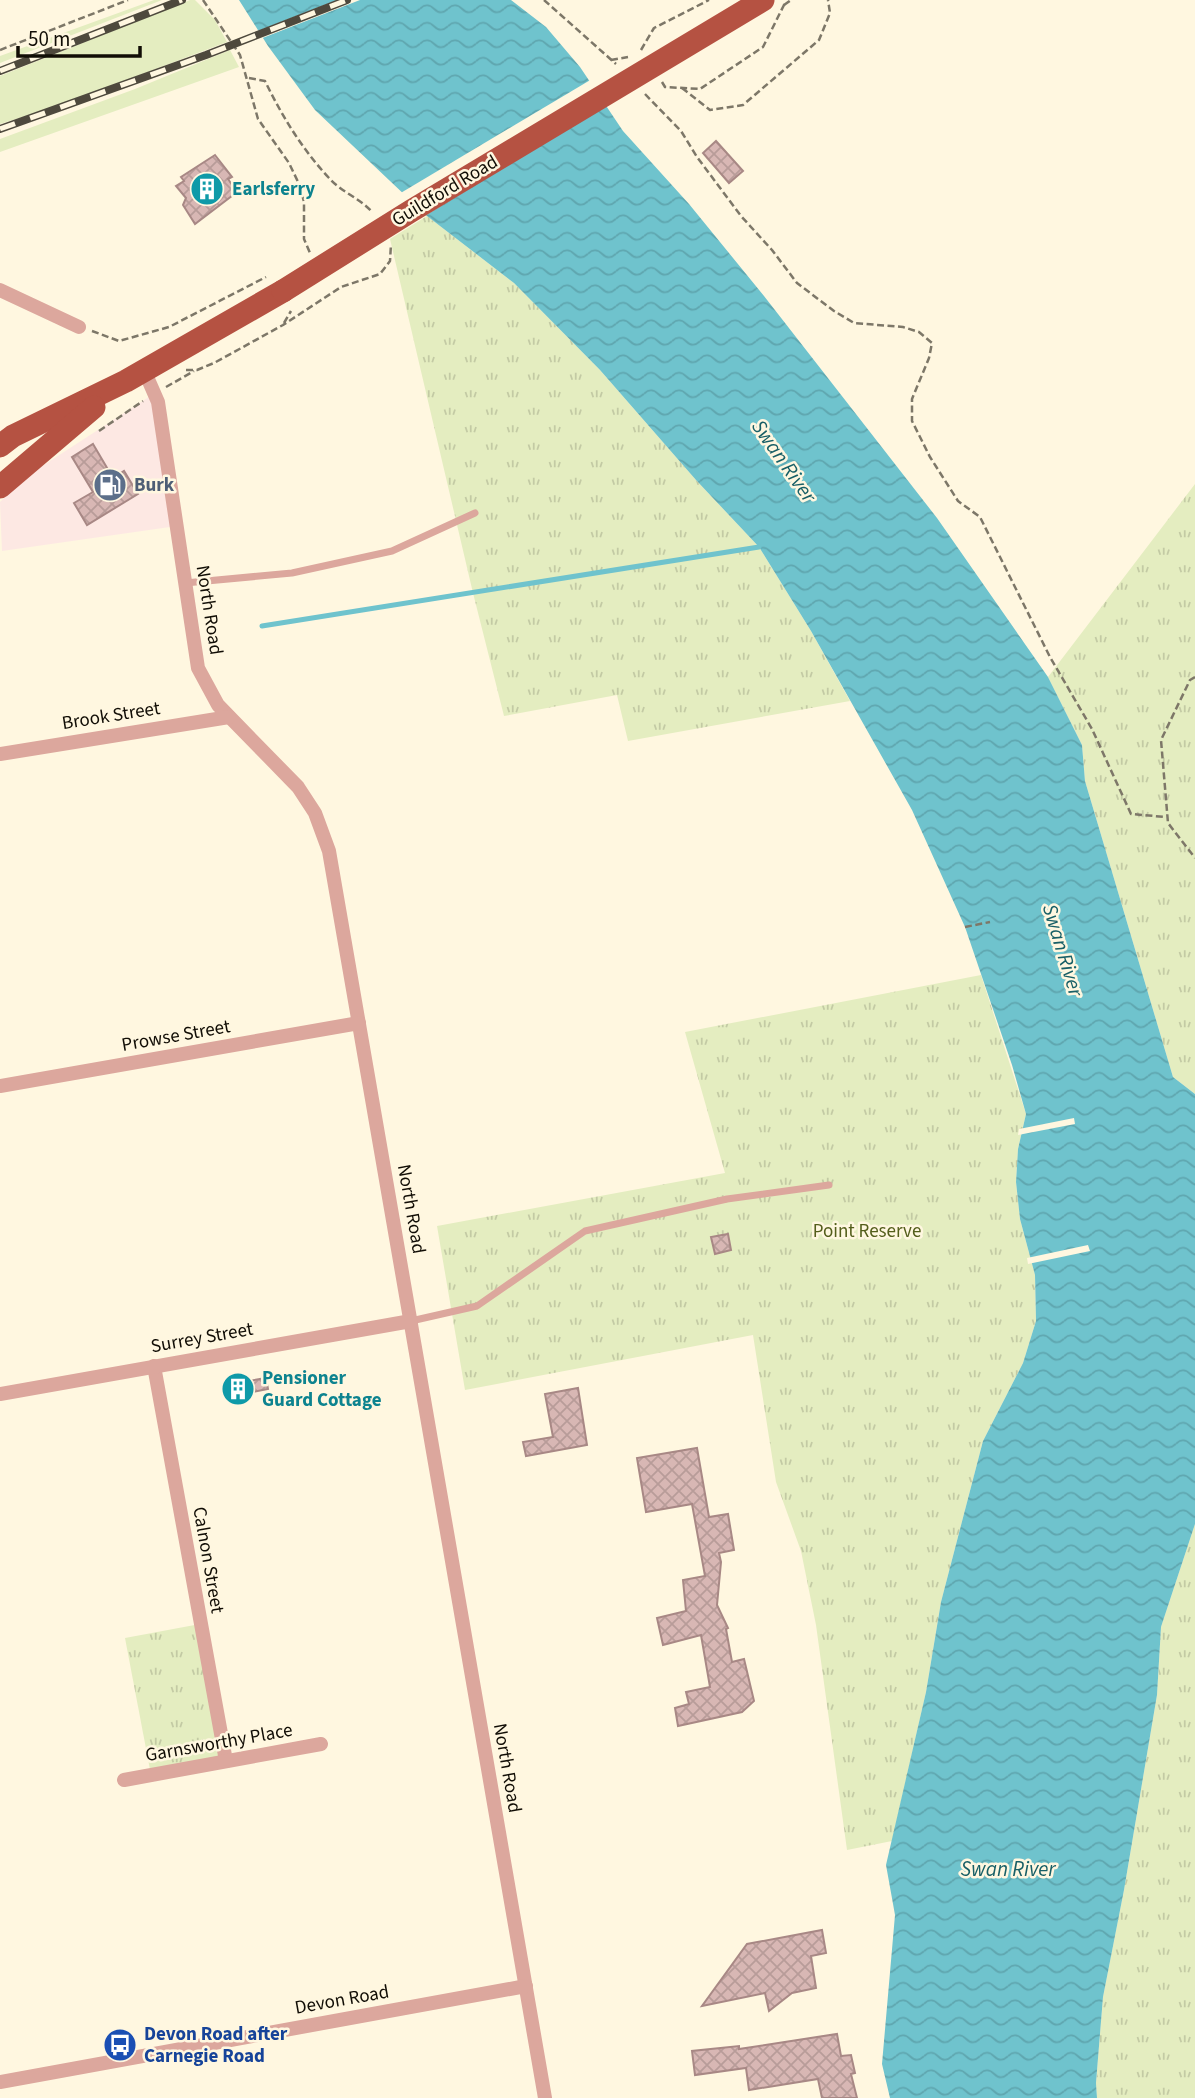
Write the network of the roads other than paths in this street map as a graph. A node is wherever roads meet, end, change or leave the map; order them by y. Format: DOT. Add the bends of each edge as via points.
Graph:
graph roads {
  1 [pos="774,2"];
  2 [pos="0,290"];
  3 [pos="79,327"];
  4 [pos="135,376"];
  5 [pos="0,446"];
  6 [pos="0,487"];
  7 [pos="475,513"];
  8 [pos="186,583"];
  9 [pos="229,717"];
  10 [pos="0,754"];
  11 [pos="359,1023"];
  12 [pos="0,1086"];
  13 [pos="829,1185"];
  14 [pos="411,1321"];
  15 [pos="154,1366"];
  16 [pos="0,1394"];
  17 [pos="321,1744"];
  18 [pos="226,1761"];
  19 [pos="124,1780"];
  20 [pos="526,1986"];
  21 [pos="0,2082"];
  22 [pos="545,2098"];
  1 -- 4 [label="highway, Guildford Road, bridge" via="411,211 274,284"];
  2 -- 3 [label="street"];
  4 -- 5 [label="highway, Guildford Road"];
  4 -- 6 [label="highway, Guildford Road"];
  4 -- 8 [label="street, North Road" via="158,402"];
  7 -- 8 [label="lane" via="392,551 292,573"];
  8 -- 9 [label="street, North Road" via="198,668 209,692"];
  9 -- 10 [label="street, Brook Street"];
  9 -- 11 [label="street, North Road" via="298,787 319,822 329,851"];
  11 -- 12 [label="street, Prowse Street"];
  11 -- 14 [label="street, North Road"];
  13 -- 14 [label="lane" via="727,1199 585,1231 477,1306"];
  14 -- 15 [label="street, Surrey Street"];
  14 -- 20 [label="street, North Road"];
  15 -- 16 [label="street, Surrey Street"];
  15 -- 18 [label="street, Calnon Street"];
  17 -- 18 [label="street, Garnsworthy Place"];
  18 -- 19 [label="street, Garnsworthy Place"];
  20 -- 21 [label="street, Devon Road"];
  20 -- 22 [label="street, North Road"];
}
